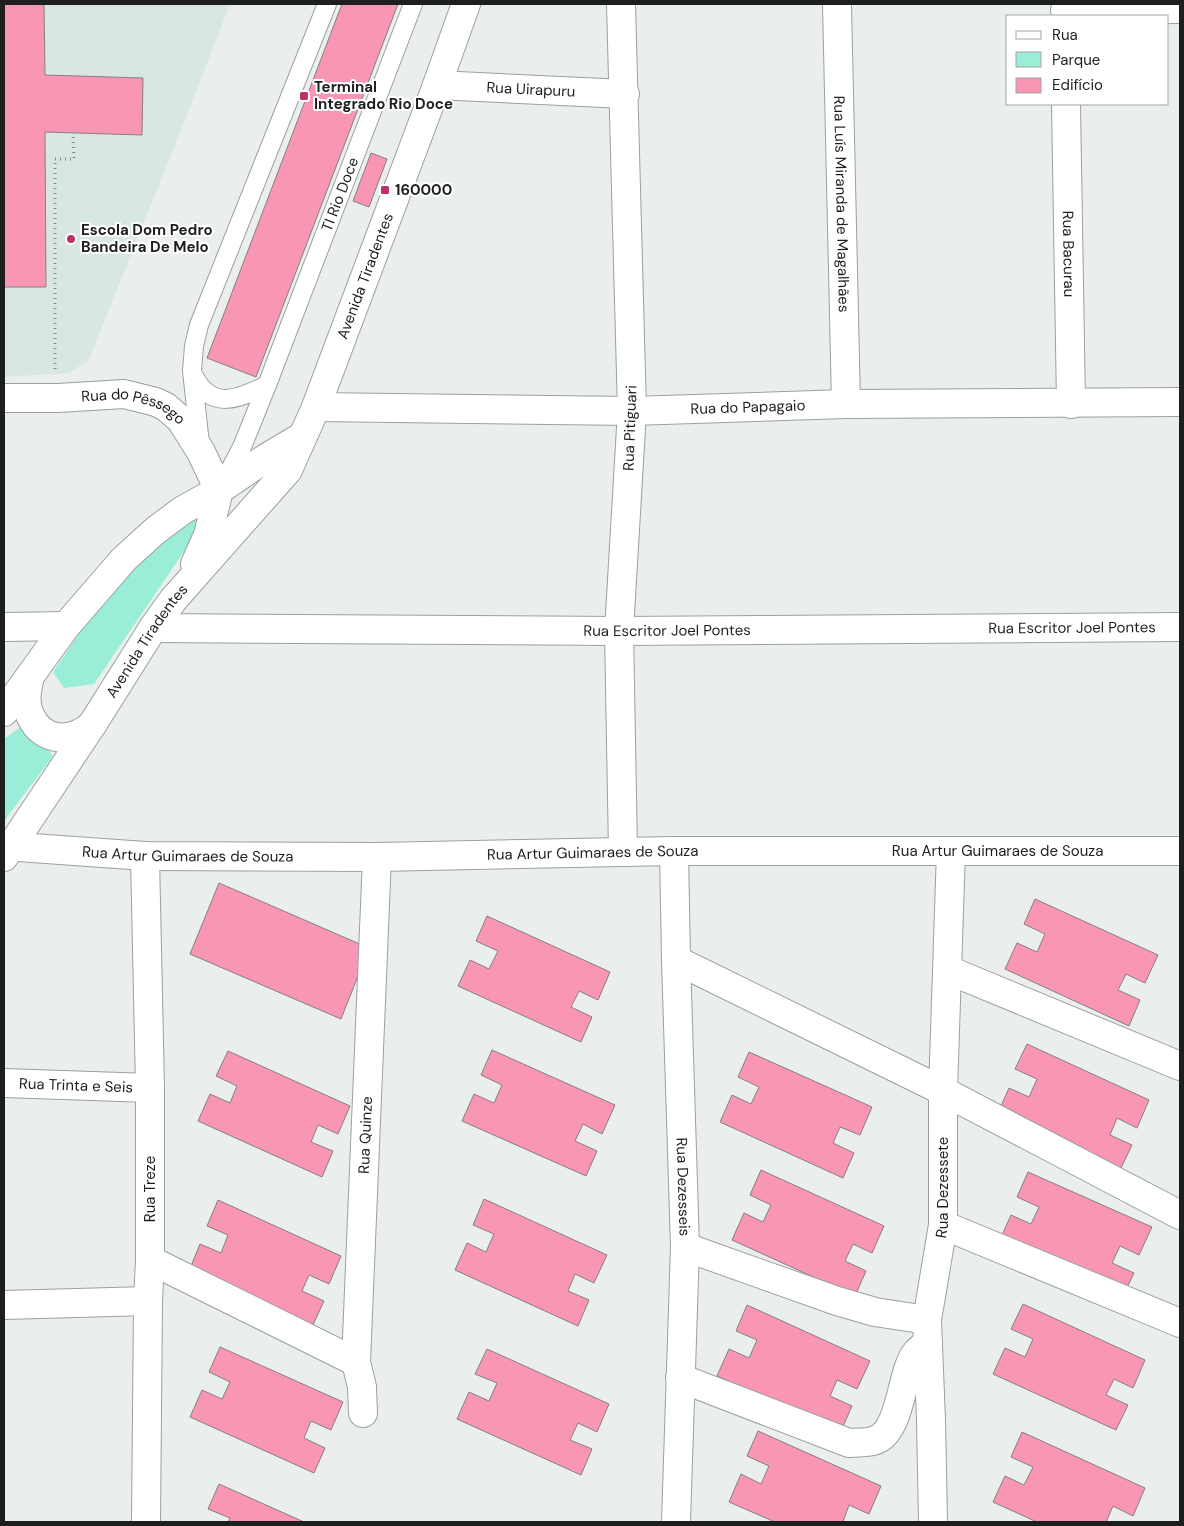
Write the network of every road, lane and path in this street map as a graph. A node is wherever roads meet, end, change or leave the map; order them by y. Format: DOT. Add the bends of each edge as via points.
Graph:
graph roads {
  1 [pos="326,4"];
  2 [pos="413,4"];
  3 [pos="466,4"];
  4 [pos="621,4"];
  5 [pos="837,4"];
  6 [pos="1180,9"];
  7 [pos="1065,10"];
  8 [pos="437,85"];
  9 [pos="625,94"];
  10 [pos="1066,105"];
  11 [pos="73,133"];
  12 [pos="192,371"];
  13 [pos="267,385"];
  14 [pos="4,398"];
  15 [pos="58,398"];
  16 [pos="1180,402"];
  17 [pos="846,404"];
  18 [pos="1071,404"];
  19 [pos="316,408"];
  20 [pos="632,411"];
  21 [pos="303,436"];
  22 [pos="201,452"];
  23 [pos="219,490"];
  24 [pos="173,600"];
  25 [pos="66,626"];
  26 [pos="4,627"];
  27 [pos="1180,627"];
  28 [pos="153,628"];
  29 [pos="619,631"];
  30 [pos="30,676"];
  31 [pos="4,712"];
  32 [pos="92,725"];
  33 [pos="6,850"];
  34 [pos="1180,850"];
  35 [pos="674,851"];
  36 [pos="951,851"];
  37 [pos="623,852"];
  38 [pos="145,856"];
  39 [pos="377,856"];
  40 [pos="676,960"];
  41 [pos="948,970"];
  42 [pos="1180,1066"];
  43 [pos="4,1083"];
  44 [pos="150,1088"];
  45 [pos="943,1091"];
  46 [pos="1180,1215"];
  47 [pos="943,1225"];
  48 [pos="685,1248"];
  49 [pos="150,1260"];
  50 [pos="148,1301"];
  51 [pos="4,1305"];
  52 [pos="1180,1323"];
  53 [pos="927,1331"];
  54 [pos="356,1362"];
  55 [pos="680,1378"];
  56 [pos="363,1413"];
  57 [pos="146,1522"];
  58 [pos="676,1522"];
  59 [pos="932,1522"];
  1 -- 12 [label="lane" via="199,325"];
  2 -- 13 [label="lane, TI Rio Doce"];
  3 -- 8 [label="street, Avenida Tiradentes"];
  4 -- 9 [label="street, Rua Pitiguari"];
  5 -- 17 [label="street, Rua Luís Miranda de Magalhães"];
  6 -- 7 [label="street"];
  8 -- 9 [label="street, Rua Uirapuru"];
  8 -- 19 [label="street, Avenida Tiradentes"];
  9 -- 20 [label="street, Rua Pitiguari"];
  10 -- 18 [label="street, Rua Bacurau"];
  11 -- 15 [label="path" via="74,159 55,159 55,374"];
  12 -- 13 [label="lane" via="206,393 223,400"];
  12 -- 22 [label="lane"];
  13 -- 23 [label="lane, TI Rio Doce" via="242,447"];
  14 -- 15 [label="street, Rua do Pêssego"];
  15 -- 22 [label="street, Rua do Pêssego" via="124,394 156,402 166,406 181,420"];
  16 -- 18 [label="street, Rua do Papagaio"];
  17 -- 18 [label="street, Rua do Papagaio"];
  17 -- 20 [label="street, Rua do Papagaio"];
  19 -- 20 [label="street, Rua do Papagaio"];
  19 -- 21 [label="street, Avenida Tiradentes"];
  20 -- 29 [label="street, Rua Pitiguari"];
  21 -- 23 [label="street"];
  21 -- 24 [label="street, Avenida Tiradentes" via="288,470"];
  22 -- 23 [label="street, Rua do Pêssego"];
  23 -- 24 [label="street" via="208,535"];
  23 -- 25 [label="street" via="156,530 124,559"];
  24 -- 28 [label="street, Avenida Tiradentes"];
  25 -- 26 [label="street"];
  25 -- 30 [label="street"];
  27 -- 29 [label="street, Rua Escritor Joel Pontes"];
  28 -- 29 [label="street, Rua Escritor Joel Pontes"];
  28 -- 32 [label="street, Avenida Tiradentes"];
  29 -- 37 [label="street, Rua Pitiguari"];
  30 -- 31 [label="street"];
  30 -- 32 [label="street" via="27,703 29,715 36,725 45,732 64,738 84,732"];
  32 -- 33 [label="street, Avenida Tiradentes"];
  33 -- 38 [label="street, Rua Artur Guimaraes de Souza"];
  34 -- 36 [label="street, Rua Artur Guimaraes de Souza"];
  35 -- 36 [label="street, Rua Artur Guimaraes de Souza"];
  35 -- 37 [label="street, Rua Artur Guimaraes de Souza"];
  35 -- 40 [label="street, Rua Dezesseis"];
  36 -- 41 [label="street, Rua Dezessete"];
  37 -- 39 [label="street, Rua Artur Guimaraes de Souza"];
  38 -- 39 [label="street, Rua Artur Guimaraes de Souza"];
  38 -- 44 [label="street, Rua Treze"];
  39 -- 54 [label="street, Rua Quinze"];
  40 -- 45 [label="street"];
  40 -- 48 [label="street, Rua Dezesseis"];
  41 -- 42 [label="street"];
  41 -- 45 [label="street, Rua Dezessete"];
  43 -- 44 [label="street, Rua Trinta e Seis"];
  44 -- 49 [label="street, Rua Treze"];
  45 -- 46 [label="street"];
  45 -- 47 [label="street, Rua Dezessete"];
  47 -- 52 [label="street"];
  47 -- 53 [label="street, Rua Dezessete"];
  48 -- 53 [label="street"];
  48 -- 55 [label="street, Rua Dezesseis"];
  49 -- 50 [label="street, Rua Treze"];
  49 -- 54 [label="street"];
  50 -- 51 [label="street"];
  50 -- 57 [label="street, Rua Treze"];
  53 -- 55 [label="street" via="909,1366 894,1420 874,1441 849,1443"];
  53 -- 59 [label="street, Rua Dezessete"];
  54 -- 56 [label="street, Rua Quinze" via="362,1387"];
  55 -- 58 [label="street, Rua Dezesseis"];
}
